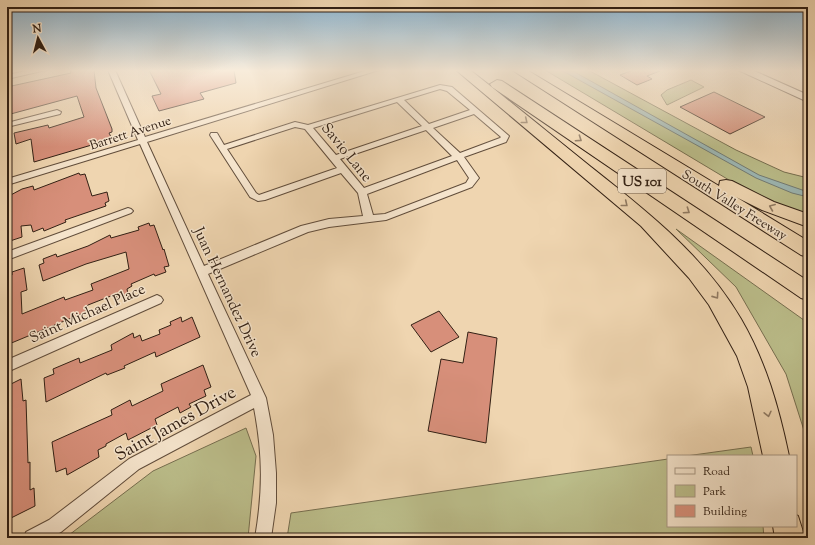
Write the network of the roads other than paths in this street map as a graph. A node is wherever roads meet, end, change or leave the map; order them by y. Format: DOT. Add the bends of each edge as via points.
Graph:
graph roads {
  1 [pos="122,95"];
  2 [pos="292,95"];
  3 [pos="412,95"];
  4 [pos="456,95"];
  5 [pos="493,95"];
  6 [pos="515,95"];
  7 [pos="560,95"];
  8 [pos="563,95"];
  9 [pos="398,99"];
  10 [pos="476,111"];
  11 [pos="57,112"];
  12 [pos="7,125"];
  13 [pos="308,127"];
  14 [pos="428,127"];
  15 [pos="214,135"];
  16 [pos="141,141"];
  17 [pos="222,148"];
  18 [pos="459,157"];
  19 [pos="335,158"];
  20 [pos="343,169"];
  21 [pos="7,182"];
  22 [pos="362,192"];
  23 [pos="128,211"];
  24 [pos="369,218"];
  25 [pos="808,221"];
  26 [pos="808,250"];
  27 [pos="7,256"];
  28 [pos="201,272"];
  29 [pos="808,292"];
  30 [pos="158,300"];
  31 [pos="7,366"];
  32 [pos="259,398"];
  33 [pos="776,455"];
  34 [pos="788,527"];
  35 [pos="32,538"];
  36 [pos="263,538"];
  37 [pos="790,538"];
  1 -- 16 [label="street, Juan Hernandez Drive"];
  2 -- 16 [label="street, Barrett Avenue"];
  3 -- 9 [label="street"];
  4 -- 10 [label="street"];
  5 -- 33 [label="highway, one-way" via="647,221 699,274 721,304 750,358 766,403"];
  6 -- 29 [label="highway, US 101, one-way"];
  7 -- 26 [label="highway, South Valley Freeway / US 101"];
  25 -- 8 [label="highway, one-way" via="738,191"];
  9 -- 13 [label="street"];
  9 -- 14 [label="street"];
  10 -- 14 [label="street"];
  10 -- 18 [label="street" via="505,136 503,140"];
  11 -- 12 [label="street"];
  13 -- 17 [label="street" via="295,124"];
  13 -- 19 [label="street, Savio Lane"];
  14 -- 18 [label="street"];
  14 -- 19 [label="street"];
  15 -- 17 [label="street"];
  16 -- 21 [label="street, Barrett Avenue"];
  16 -- 28 [label="street, Juan Hernandez Drive"];
  17 -- 20 [label="street" via="253,195 258,198"];
  18 -- 22 [label="street"];
  18 -- 24 [label="street" via="474,178 469,185 386,217"];
  19 -- 20 [label="street, Savio Lane"];
  20 -- 22 [label="street, Savio Lane"];
  22 -- 24 [label="street, Savio Lane"];
  23 -- 27 [label="street"];
  24 -- 28 [label="street" via="305,229"];
  28 -- 32 [label="street, Juan Hernandez Drive"];
  30 -- 31 [label="street, Saint Michael Place"];
  32 -- 35 [label="street, Saint James Drive" via="134,464 55,526"];
  32 -- 36 [label="street, Juan Hernandez Drive" via="265,428 269,500"];
  34 -- 37 [label="highway"];
}
